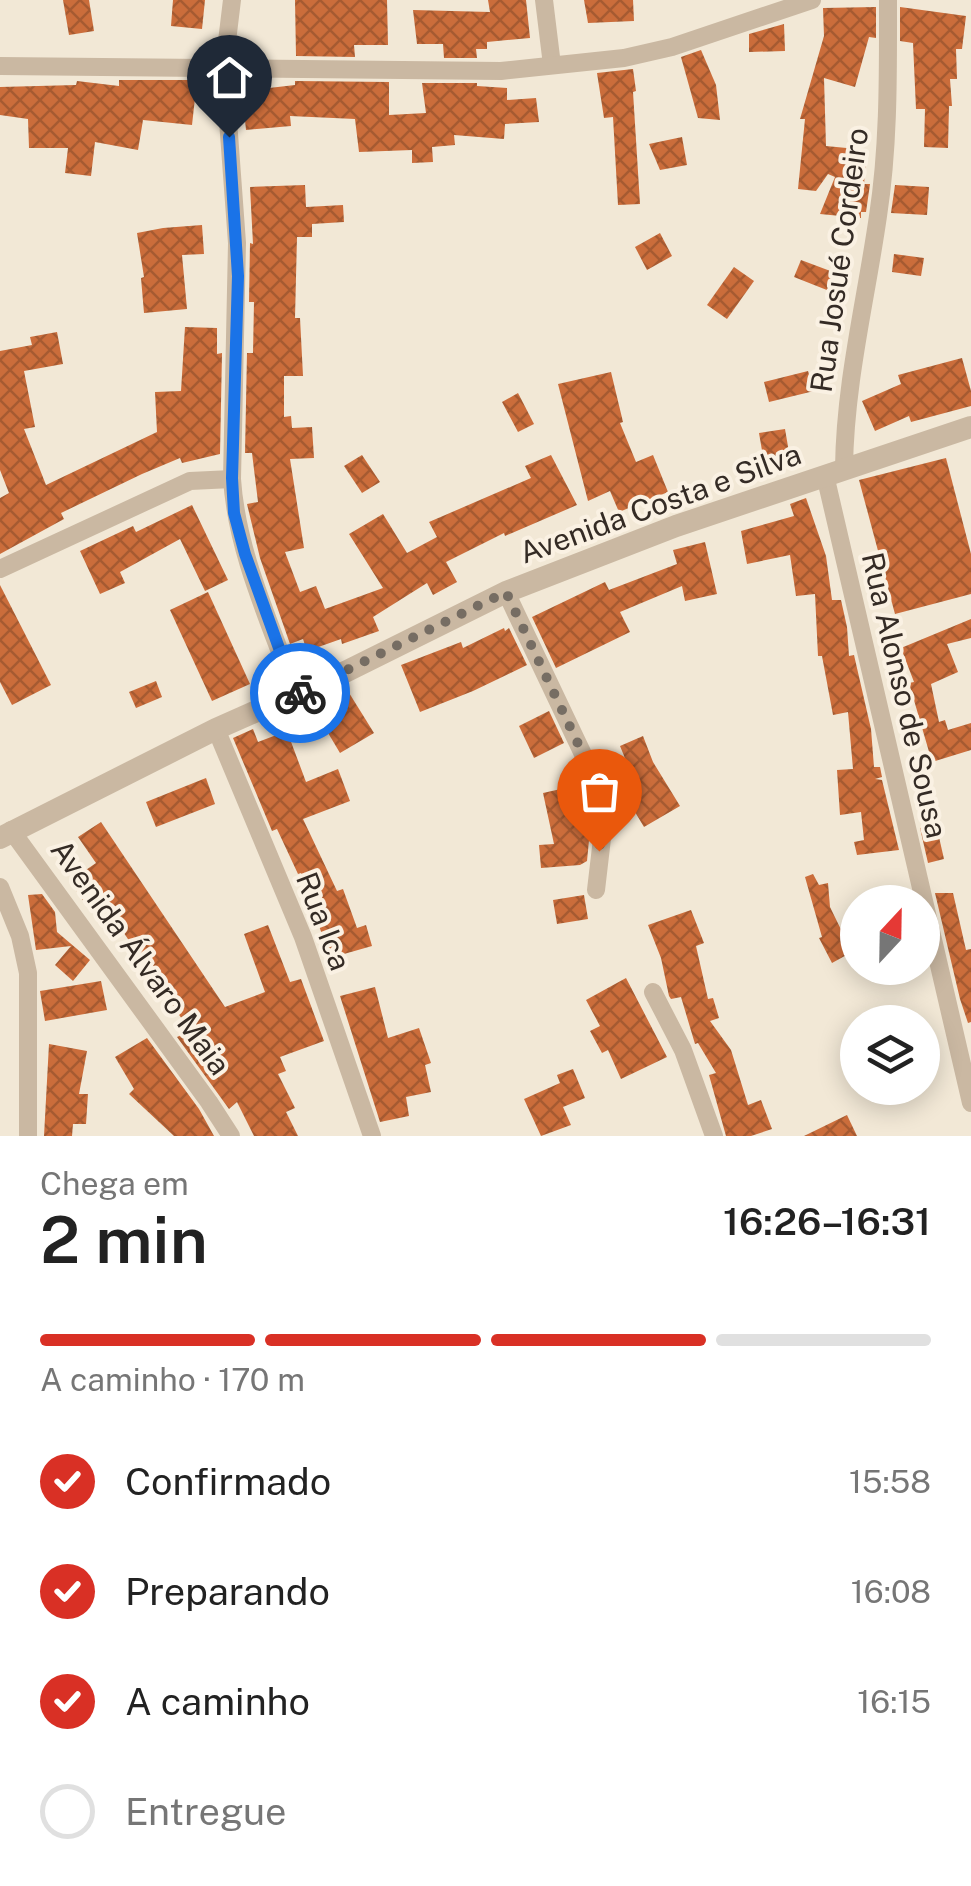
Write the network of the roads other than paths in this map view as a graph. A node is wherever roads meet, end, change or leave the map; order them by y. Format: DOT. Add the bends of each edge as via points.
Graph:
graph roads {
  1 [pos="232,0"];
  2 [pos="544,0"];
  3 [pos="812,0"];
  4 [pos="888,0"];
  5 [pos="552,65"];
  6 [pos="0,66"];
  7 [pos="224,66"];
  8 [pos="971,427"];
  9 [pos="834,472"];
  10 [pos="232,478"];
  11 [pos="0,569"];
  12 [pos="506,592"];
  13 [pos="296,695"];
  14 [pos="216,729"];
  15 [pos="4,827"];
  16 [pos="0,888"];
  17 [pos="596,890"];
  18 [pos="653,992"];
  19 [pos="971,1103"];
  20 [pos="28,1136"];
  21 [pos="231,1136"];
  22 [pos="372,1136"];
  23 [pos="714,1136"];
  1 -- 7 [label="street"];
  2 -- 5 [label="street"];
  3 -- 5 [label="street" via="672,47"];
  4 -- 9 [label="street, Rua Josué Cordeiro" via="879,213"];
  5 -- 7 [label="street" via="500,71"];
  6 -- 7 [label="street"];
  7 -- 10 [label="street" via="237,243"];
  8 -- 9 [label="street, Avenida Costa e Silva"];
  9 -- 12 [label="street, Avenida Costa e Silva"];
  9 -- 19 [label="street, Rua Alonso de Sousa"];
  10 -- 11 [label="street" via="190,481"];
  10 -- 13 [label="street" via="245,554"];
  12 -- 13 [label="street, Avenida Costa e Silva"];
  12 -- 17 [label="street" via="600,790"];
  13 -- 14 [label="street, Avenida Costa e Silva"];
  14 -- 15 [label="street, Avenida Costa e Silva"];
  14 -- 22 [label="street, Rua Ica" via="302,937"];
  15 -- 21 [label="street, Avenida Álvaro Maia"];
  16 -- 20 [label="street" via="28,973"];
  18 -- 23 [label="street" via="683,1050"];
}
